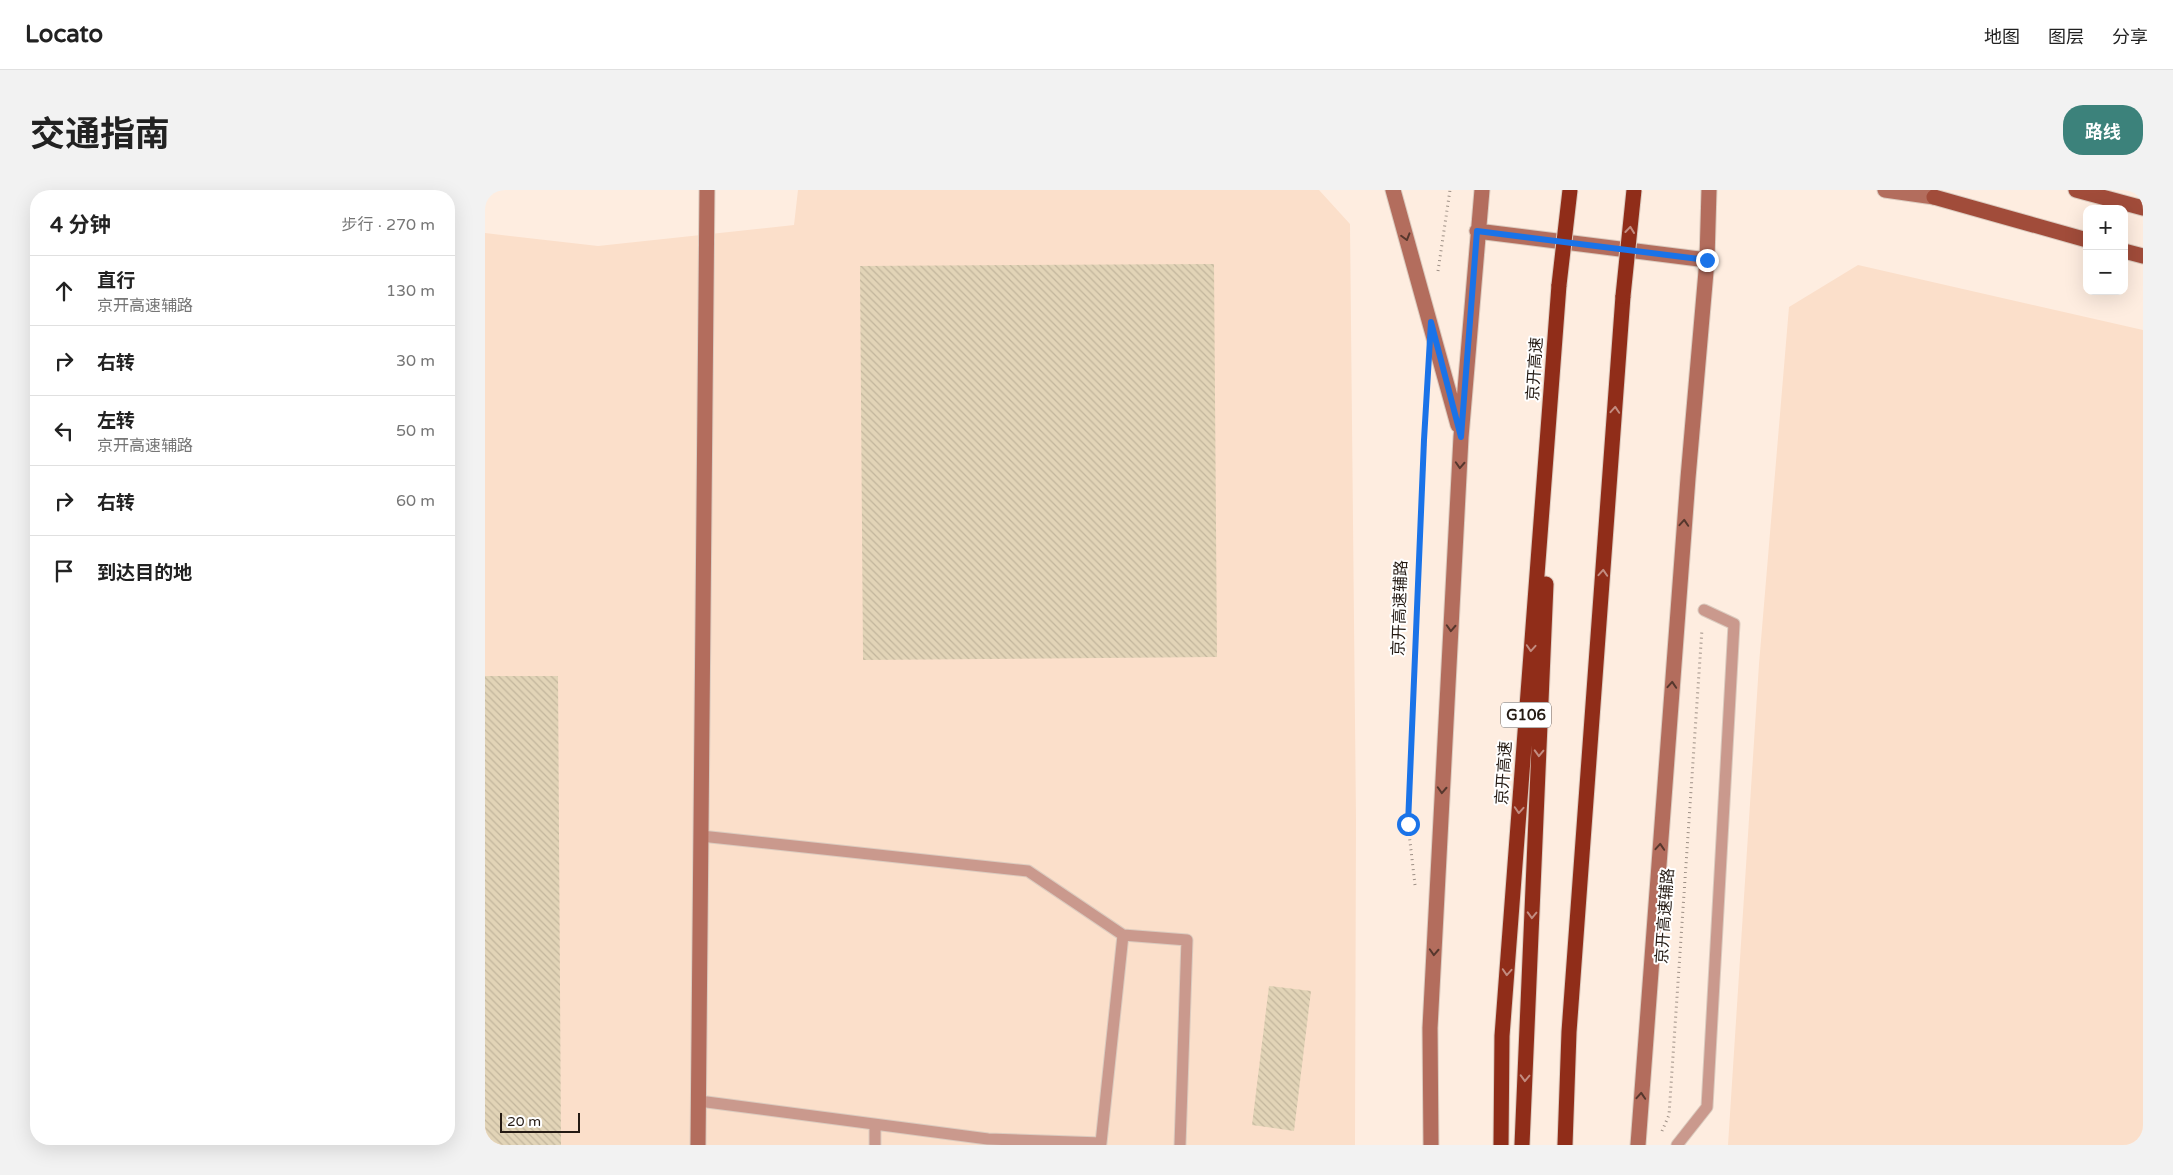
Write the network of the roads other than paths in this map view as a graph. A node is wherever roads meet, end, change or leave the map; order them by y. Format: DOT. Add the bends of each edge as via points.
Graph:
graph roads {
  1 [pos="707,190"];
  2 [pos="1393,190"];
  3 [pos="1482,190"];
  4 [pos="1570,190"];
  5 [pos="1634,190"];
  6 [pos="1709,190"];
  7 [pos="1885,190"];
  8 [pos="2076,190"];
  9 [pos="2143,208"];
  10 [pos="1477,231"];
  11 [pos="2083,239"];
  12 [pos="2128,252"];
  13 [pos="2143,256"];
  14 [pos="1707,260"];
  15 [pos="1559,285"];
  16 [pos="1461,437"];
  17 [pos="1601,594"];
  18 [pos="1704,610"];
  19 [pos="701,836"];
  20 [pos="1123,935"];
  21 [pos="699,1101"];
  22 [pos="875,1125"];
  23 [pos="698,1145"];
  24 [pos="875,1145"];
  25 [pos="1181,1145"];
  26 [pos="1431,1145"];
  27 [pos="1501,1145"];
  28 [pos="1522,1145"];
  29 [pos="1565,1145"];
  30 [pos="1570,1145"];
  31 [pos="1638,1145"];
  32 [pos="1677,1145"];
  1 -- 19 [label="main road"];
  2 -- 16 [label="main road, one-way"];
  3 -- 10 [label="main road"];
  4 -- 15 [label="highway, G106, bridge"];
  17 -- 5 [label="highway, one-way, bridge"];
  6 -- 14 [label="main road, 京开高速辅路"];
  7 -- 11 [label="main road" via="1934,197"];
  8 -- 9 [label="main road"];
  10 -- 14 [label="main road"];
  10 -- 16 [label="main road"];
  12 -- 13 [label="main road"];
  31 -- 14 [label="main road, 京开高速辅路, one-way"];
  15 -- 27 [label="highway, 京开高速 / G106, one-way" via="1502,1036"];
  15 -- 28 [label="highway, one-way"];
  16 -- 26 [label="main road, one-way" via="1430,1028"];
  17 -- 29 [label="highway" via="1570,1022"];
  17 -- 30 [label="highway"];
  18 -- 32 [label="lane" via="1734,624 1707,1107"];
  19 -- 20 [label="lane" via="1028,871"];
  19 -- 21 [label="main road"];
  20 -- 22 [label="lane" via="1101,1143 988,1139"];
  20 -- 25 [label="lane" via="1187,940"];
  21 -- 22 [label="lane"];
  21 -- 23 [label="main road"];
  22 -- 24 [label="lane"];
}
